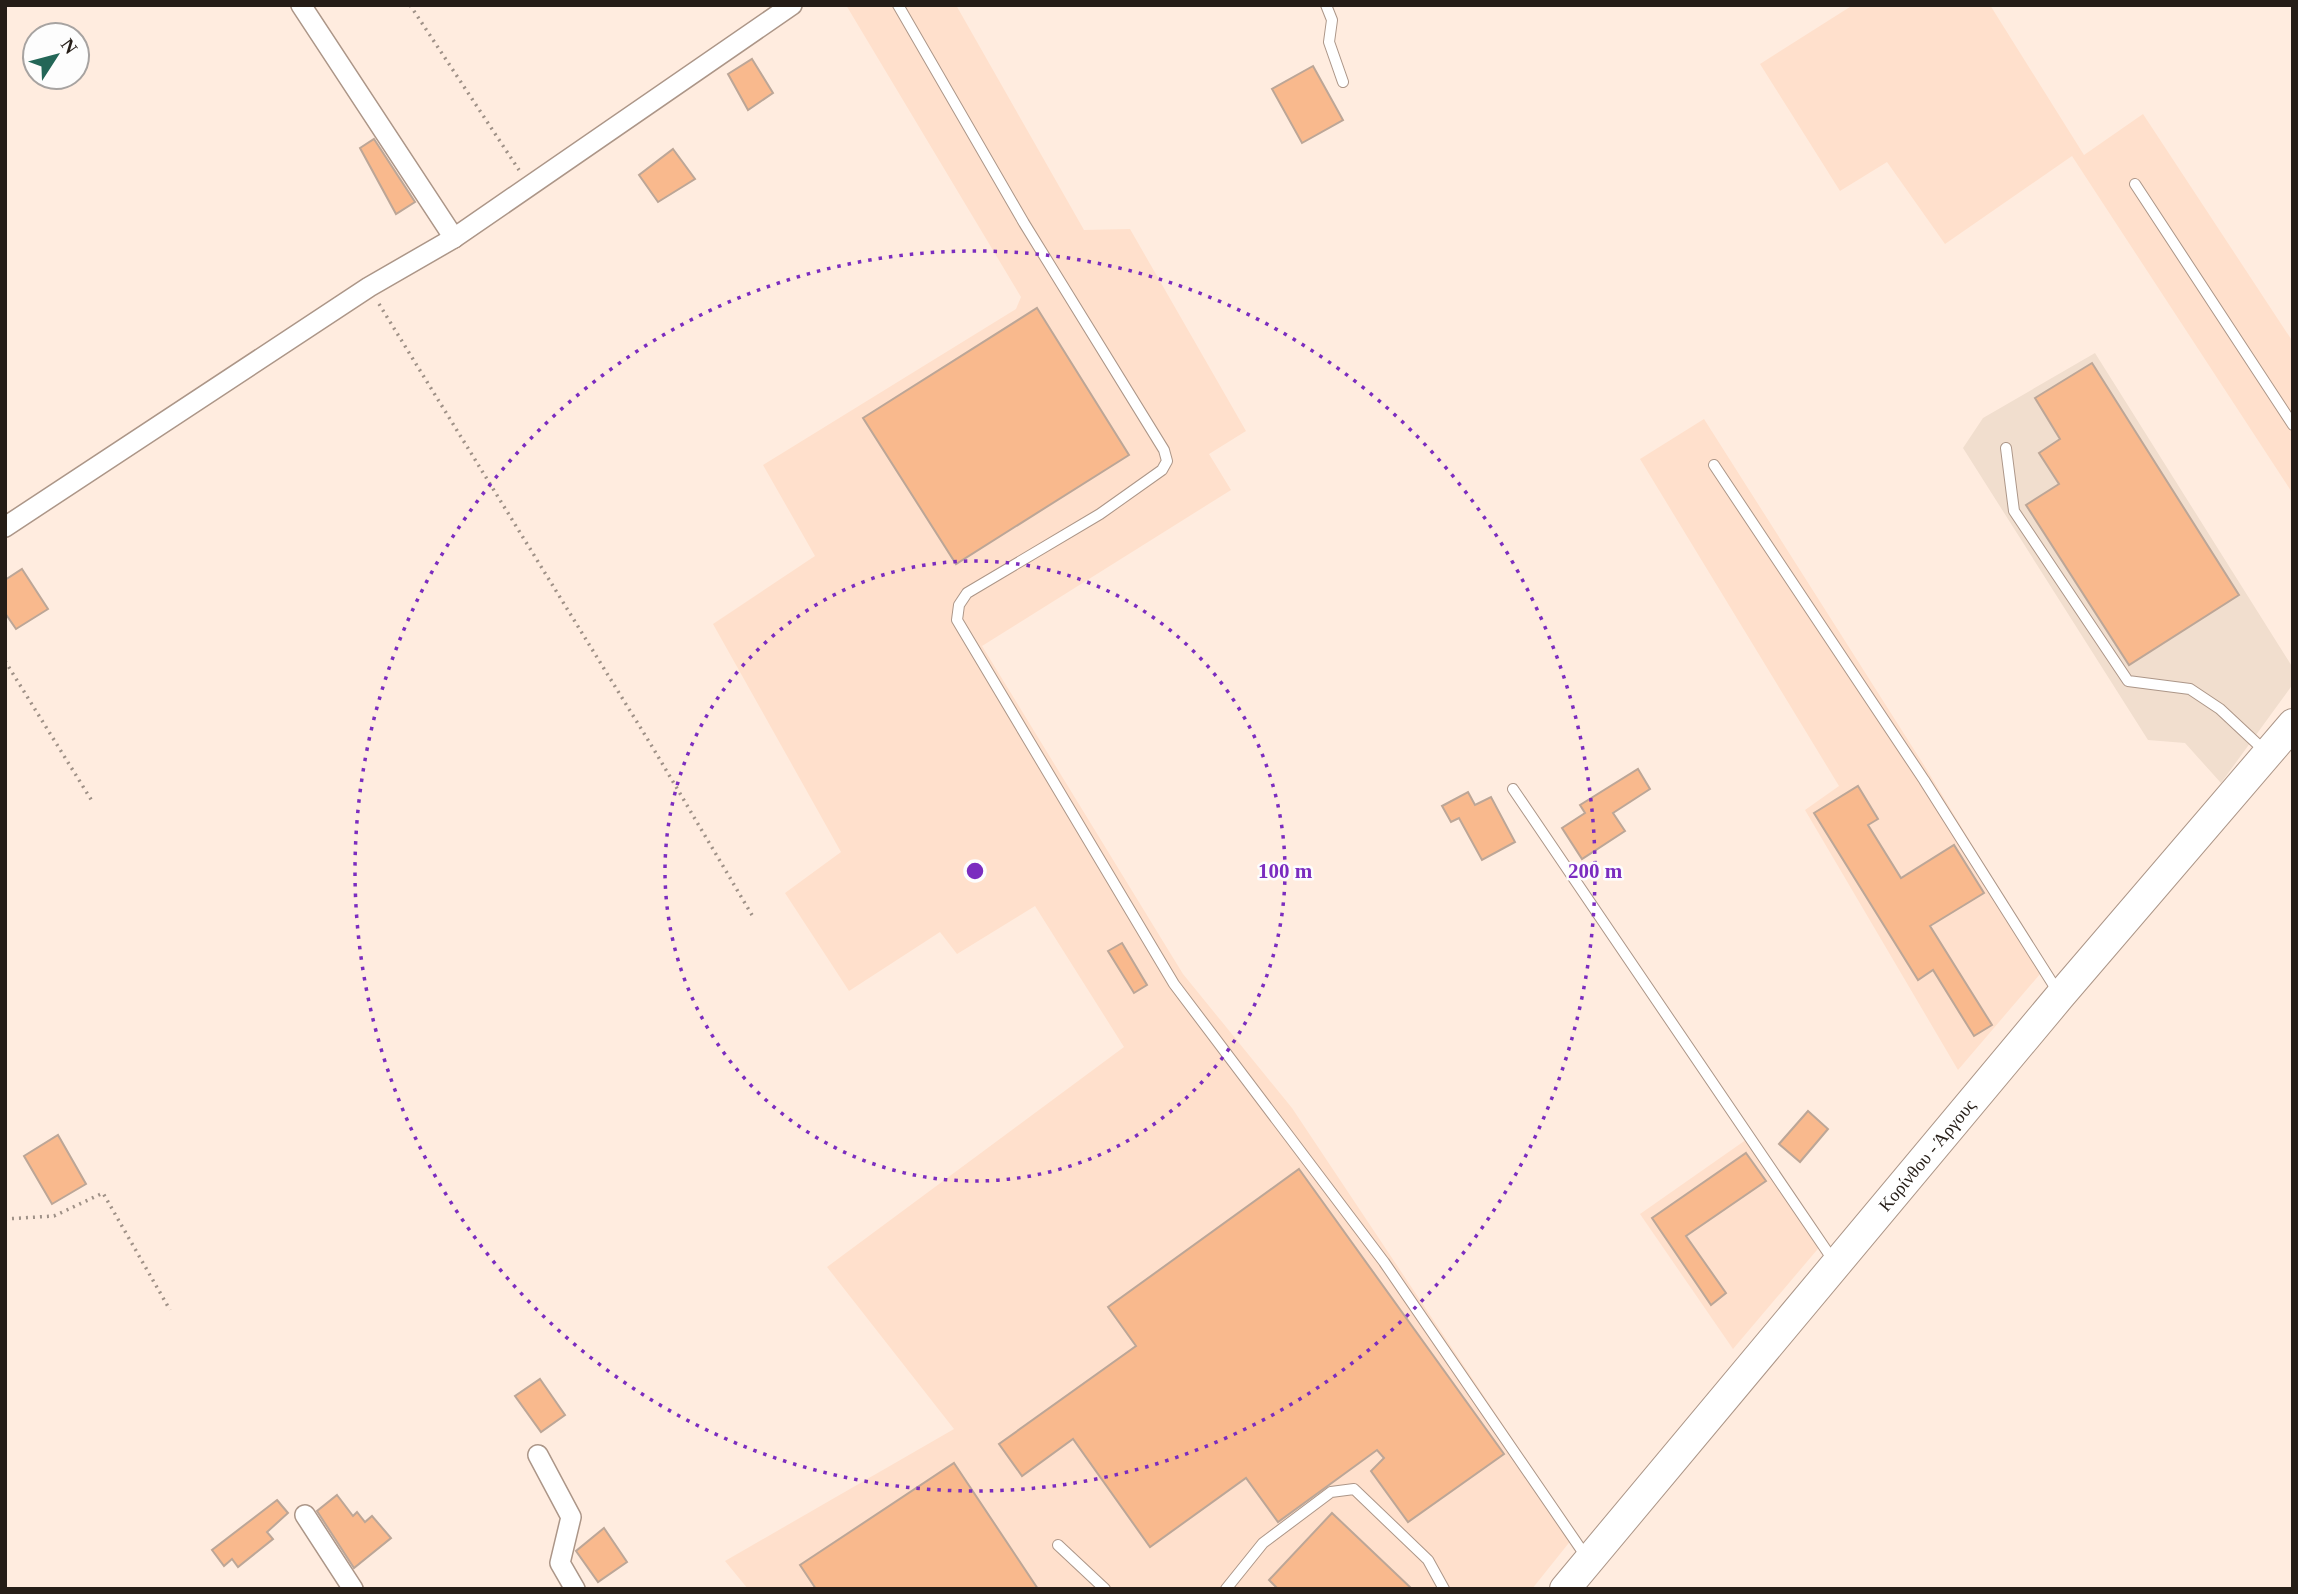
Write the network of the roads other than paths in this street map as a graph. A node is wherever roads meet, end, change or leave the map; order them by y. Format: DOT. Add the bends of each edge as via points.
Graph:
graph roads {
  1 [pos="300,5"];
  2 [pos="792,5"];
  3 [pos="898,5"];
  4 [pos="1326,5"];
  5 [pos="1343,82"];
  6 [pos="2135,184"];
  7 [pos="454,238"];
  8 [pos="2293,425"];
  9 [pos="2006,448"];
  10 [pos="1714,465"];
  11 [pos="5,527"];
  12 [pos="2293,724"];
  13 [pos="2268,754"];
  14 [pos="1513,789"];
  15 [pos="2060,996"];
  16 [pos="1836,1265"];
  17 [pos="538,1455"];
  18 [pos="305,1515"];
  19 [pos="1058,1545"];
  20 [pos="1588,1560"];
  21 [pos="353,1589"];
  22 [pos="575,1589"];
  23 [pos="1105,1589"];
  24 [pos="1226,1589"];
  25 [pos="1444,1589"];
  26 [pos="1564,1589"];
  1 -- 7 [label="street"];
  2 -- 7 [label="street"];
  3 -- 20 [label="lane" via="1167,461 1162,470 1100,514 967,593 957,620 1174,984 1384,1262"];
  4 -- 5 [label="lane" via="1332,20 1329,42"];
  6 -- 8 [label="lane"];
  7 -- 11 [label="street" via="369,287"];
  9 -- 13 [label="lane" via="2014,511 2128,681 2190,689 2220,709"];
  10 -- 15 [label="lane" via="1924,780"];
  12 -- 13 [label="main road, Κορίνθου - Άργους"];
  13 -- 15 [label="main road, Κορίνθου - Άργους"];
  14 -- 16 [label="lane"];
  15 -- 16 [label="main road, Κορίνθου - Άργους"];
  16 -- 20 [label="main road, Κορίνθου - Άργους"];
  17 -- 22 [label="street" via="571,1517 560,1563"];
  18 -- 21 [label="street"];
  19 -- 23 [label="lane"];
  20 -- 26 [label="main road, Κορίνθου - Άργους"];
  24 -- 25 [label="lane" via="1263,1543 1331,1492 1354,1489 1428,1560"];
}
